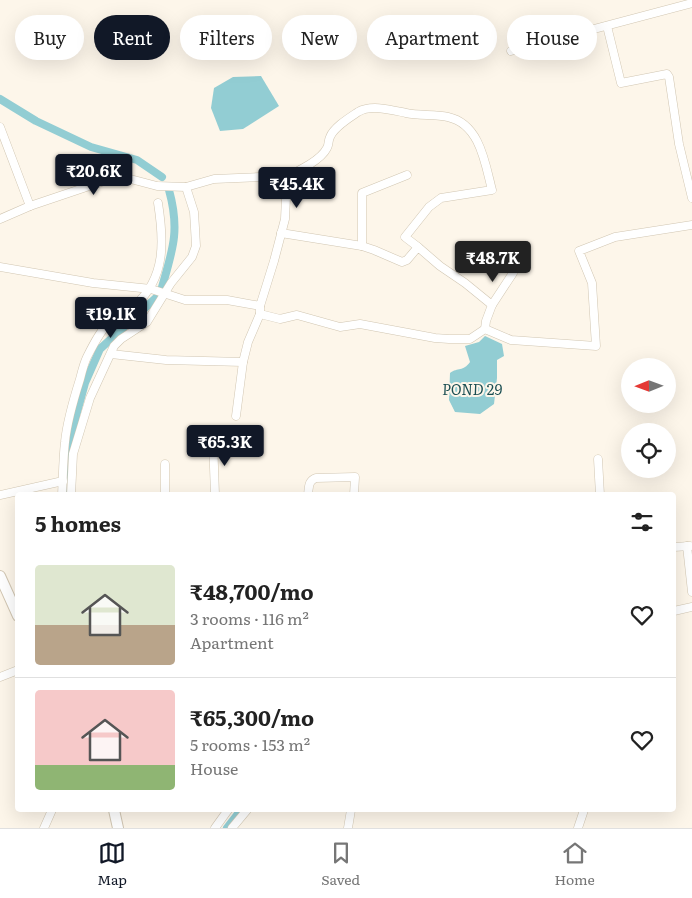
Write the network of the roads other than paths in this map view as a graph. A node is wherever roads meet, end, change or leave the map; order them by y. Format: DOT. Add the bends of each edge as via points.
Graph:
graph roads {
  1 [pos="692,4"];
  2 [pos="607,26"];
  3 [pos="597,29"];
  4 [pos="0,127"];
  5 [pos="407,175"];
  6 [pos="287,176"];
  7 [pos="186,187"];
  8 [pos="692,198"];
  9 [pos="158,203"];
  10 [pos="30,206"];
  11 [pos="0,219"];
  12 [pos="692,225"];
  13 [pos="281,233"];
  14 [pos="362,246"];
  15 [pos="418,247"];
  16 [pos="0,267"];
  17 [pos="513,274"];
  18 [pos="150,289"];
  19 [pos="165,294"];
  20 [pos="492,305"];
  21 [pos="260,310"];
  22 [pos="486,329"];
  23 [pos="111,354"];
  24 [pos="243,362"];
  25 [pos="236,416"];
  26 [pos="213,440"];
  27 [pos="598,459"];
  28 [pos="164,464"];
  29 [pos="63,482"];
  30 [pos="62,492"];
  31 [pos="71,492"];
  32 [pos="165,492"];
  33 [pos="215,492"];
  34 [pos="308,492"];
  35 [pos="354,492"];
  36 [pos="600,492"];
  37 [pos="0,495"];
  38 [pos="690,546"];
  39 [pos="676,547"];
  40 [pos="0,576"];
  41 [pos="692,592"];
  42 [pos="692,607"];
  43 [pos="15,609"];
  44 [pos="676,611"];
  45 [pos="15,671"];
  46 [pos="0,677"];
  47 [pos="50,812"];
  48 [pos="114,812"];
  49 [pos="227,812"];
  50 [pos="245,812"];
  51 [pos="351,812"];
  52 [pos="583,812"];
  53 [pos="44,828"];
  54 [pos="118,828"];
  55 [pos="216,828"];
  56 [pos="232,828"];
  57 [pos="348,828"];
  58 [pos="578,828"];
  1 -- 2 [label="street"];
  2 -- 3 [label="street"];
  2 -- 8 [label="street" via="621,83 669,76"];
  4 -- 10 [label="street"];
  5 -- 14 [label="street" via="362,193"];
  6 -- 7 [label="street" via="214,179"];
  6 -- 13 [label="street" via="285,219"];
  6 -- 15 [label="street" via="306,168 327,150 330,136 360,111 373,108 459,120 480,144 492,190 441,198 429,207 405,237"];
  7 -- 10 [label="street" via="157,186 119,176"];
  7 -- 19 [label="street" via="194,212 196,246 192,257"];
  9 -- 18 [label="street" via="162,249 158,272"];
  10 -- 11 [label="street"];
  12 -- 22 [label="street" via="615,237 580,251 592,283 596,346 510,340"];
  13 -- 14 [label="street"];
  13 -- 21 [label="street"];
  14 -- 15 [label="street" via="402,262"];
  15 -- 20 [label="street"];
  16 -- 18 [label="street"];
  17 -- 20 [label="street"];
  18 -- 19 [label="street"];
  18 -- 29 [label="street" via="135,305 110,320 86,358 66,440"];
  19 -- 21 [label="street" via="185,300 226,300"];
  19 -- 23 [label="street" via="147,322 121,339"];
  20 -- 22 [label="street"];
  21 -- 22 [label="street" via="280,319 297,315 340,326 360,324 435,338 470,339"];
  21 -- 24 [label="street"];
  23 -- 24 [label="street" via="166,360"];
  23 -- 31 [label="street" via="90,398 73,454"];
  24 -- 25 [label="street"];
  26 -- 33 [label="street"];
  27 -- 36 [label="street"];
  28 -- 32 [label="street"];
  29 -- 30 [label="street"];
  29 -- 37 [label="street"];
  34 -- 35 [label="street" via="311,480 316,478 355,477"];
  38 -- 39 [label="street"];
  38 -- 41 [label="street"];
  40 -- 43 [label="main road"];
  42 -- 44 [label="street"];
  45 -- 46 [label="street"];
  47 -- 53 [label="street"];
  48 -- 54 [label="main road"];
  49 -- 55 [label="street"];
  50 -- 56 [label="street"];
  51 -- 57 [label="street"];
  52 -- 58 [label="street"];
}
